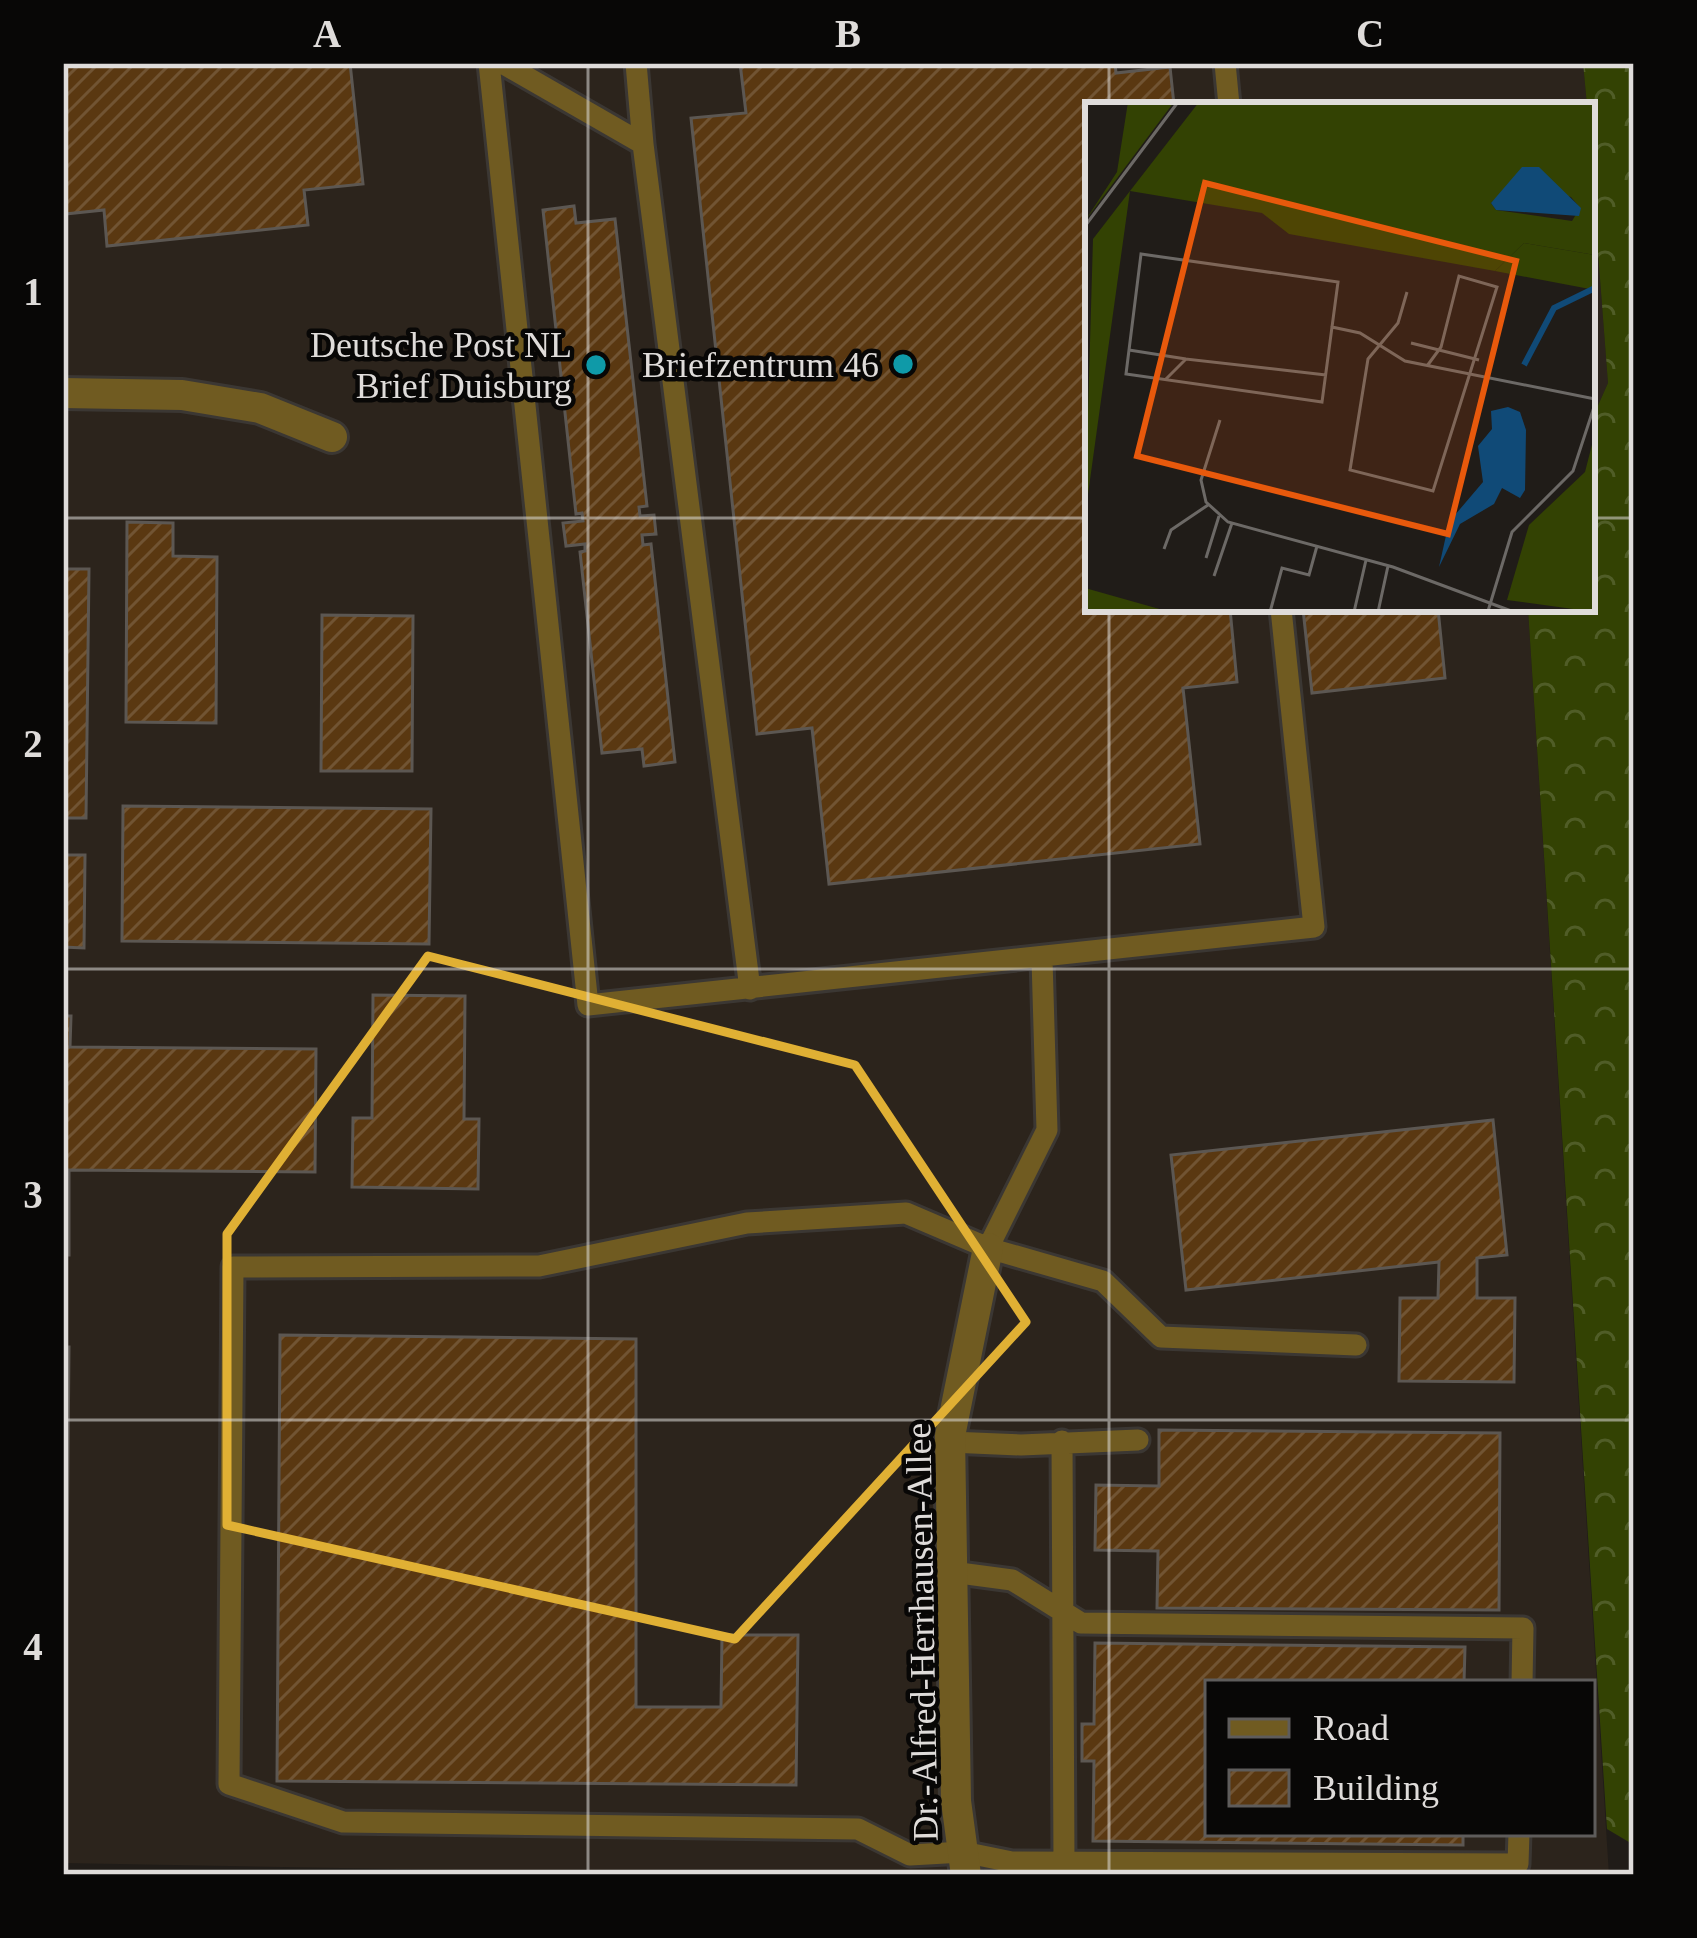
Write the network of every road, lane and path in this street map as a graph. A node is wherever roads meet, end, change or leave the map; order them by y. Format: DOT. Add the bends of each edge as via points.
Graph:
graph roads {
  1 [pos="489,63"];
  2 [pos="502,63"];
  3 [pos="636,63"];
  4 [pos="1225,63"];
  5 [pos="1229,102"];
  6 [pos="643,144"];
  7 [pos="63,393"];
  8 [pos="332,437"];
  9 [pos="1281,612"];
  10 [pos="1042,959"];
  11 [pos="750,989"];
  12 [pos="988,1247"];
  13 [pos="1356,1346"];
  14 [pos="1138,1440"];
  15 [pos="1062,1441"];
  16 [pos="950,1442"];
  17 [pos="952,1571"];
  18 [pos="1062,1611"];
  19 [pos="1522,1680"];
  20 [pos="1519,1836"];
  21 [pos="1064,1862"];
  22 [pos="964,1864"];
  1 -- 11 [label="lane" via="588,1005"];
  2 -- 6 [label="lane"];
  3 -- 6 [label="lane"];
  4 -- 5 [label="lane"];
  6 -- 11 [label="lane"];
  7 -- 8 [label="street" via="182,395 260,408"];
  9 -- 10 [label="lane" via="1314,927"];
  10 -- 11 [label="lane"];
  10 -- 12 [label="lane" via="1047,1130"];
  12 -- 13 [label="lane" via="1102,1281 1161,1337"];
  12 -- 16 [label="street, Dr.-Alfred-Herrhausen-Allee"];
  12 -- 22 [label="lane" via="906,1214 747,1222 539,1266 233,1267 229,1784 343,1822 858,1829 910,1855"];
  14 -- 15 [label="lane"];
  15 -- 16 [label="lane"];
  15 -- 18 [label="lane"];
  16 -- 17 [label="street, Dr.-Alfred-Herrhausen-Allee"];
  17 -- 18 [label="lane" via="1012,1580"];
  17 -- 22 [label="street, Dr.-Alfred-Herrhausen-Allee"];
  18 -- 19 [label="lane" via="1081,1623 1523,1628"];
  18 -- 21 [label="lane"];
  20 -- 21 [label="lane" via="1518,1864"];
  21 -- 22 [label="lane"];
}
